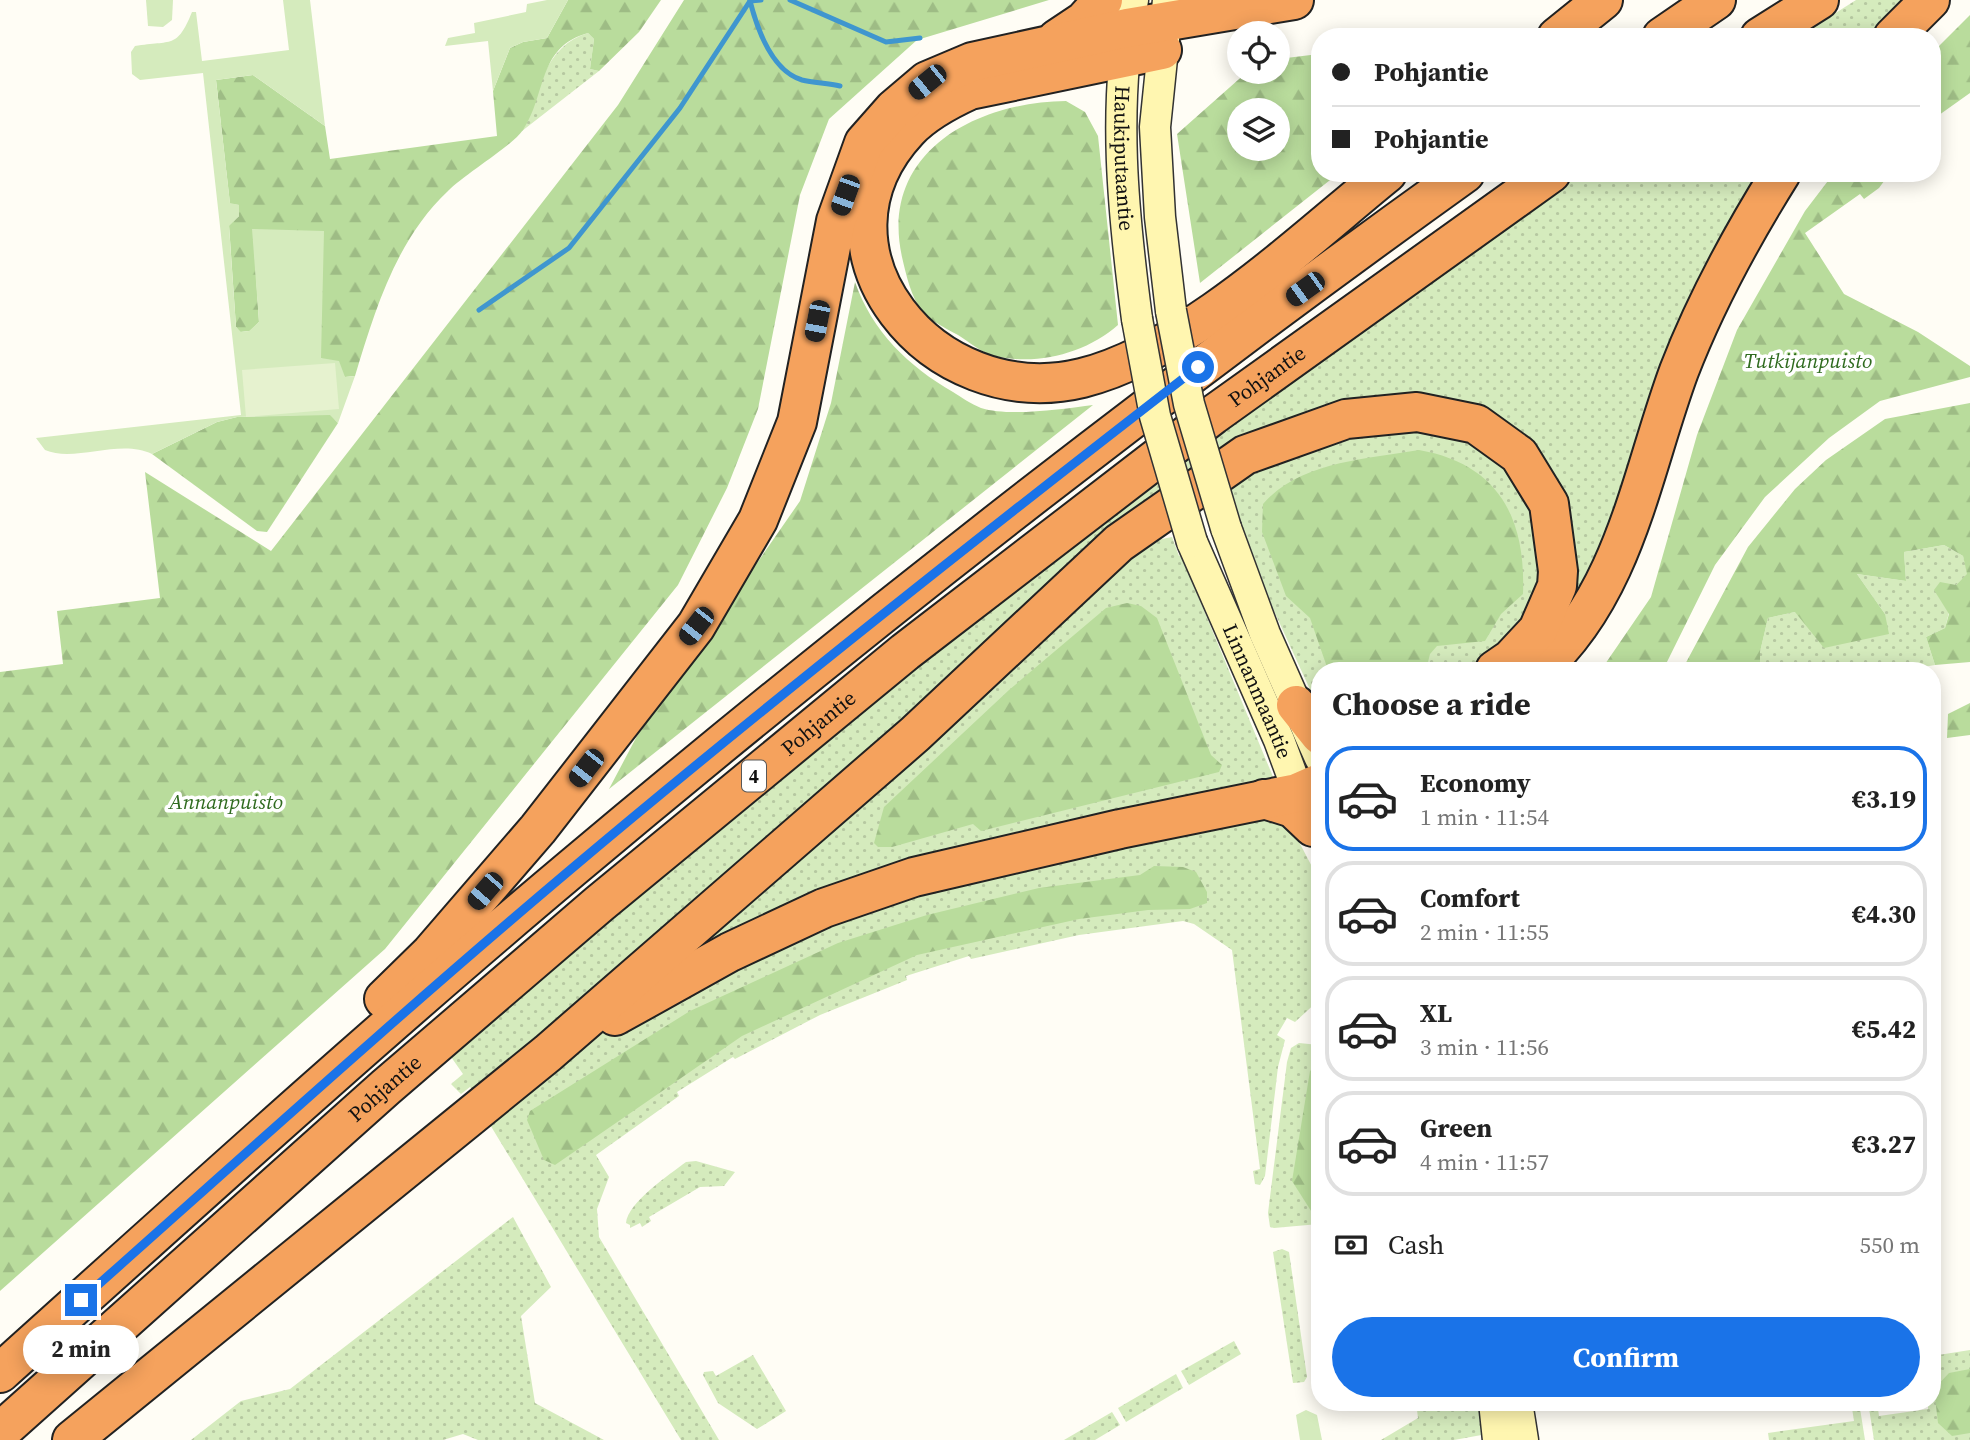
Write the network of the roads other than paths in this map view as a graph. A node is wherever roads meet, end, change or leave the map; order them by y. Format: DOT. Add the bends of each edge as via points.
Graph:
graph roads {
  1 [pos="1206,0"];
  2 [pos="1294,0"];
  3 [pos="1604,0"];
  4 [pos="1716,0"];
  5 [pos="1819,0"];
  6 [pos="1930,0"];
  7 [pos="1249,8"];
  8 [pos="1122,21"];
  9 [pos="1165,23"];
  10 [pos="1568,28"];
  11 [pos="1675,28"];
  12 [pos="1774,28"];
  13 [pos="1902,28"];
  14 [pos="1376,182"];
  15 [pos="1453,182"];
  16 [pos="1538,182"];
  17 [pos="1776,182"];
  18 [pos="1226,528"];
  19 [pos="1192,542"];
  20 [pos="1507,662"];
  21 [pos="1548,662"];
  22 [pos="1296,705"];
  23 [pos="1311,724"];
  24 [pos="1311,738"];
  25 [pos="1293,792"];
  26 [pos="1311,829"];
  27 [pos="548,1053"];
  28 [pos="262,1137"];
  29 [pos="0,1373"];
  30 [pos="1495,1411"];
  31 [pos="1518,1411"];
  32 [pos="0,1432"];
  33 [pos="74,1440"];
  34 [pos="1498,1440"];
  35 [pos="1522,1440"];
  1 -- 7 [label="highway"];
  2 -- 7 [label="highway"];
  3 -- 10 [label="highway"];
  4 -- 11 [label="highway"];
  5 -- 12 [label="highway"];
  6 -- 13 [label="highway"];
  7 -- 9 [label="highway"];
  8 -- 9 [label="highway"];
  8 -- 14 [label="highway" via="941,104 909,129 883,165 870,199 868,231 875,265 884,292 919,339 939,355 998,380 1040,385 1108,369 1191,327"];
  8 -- 19 [label="main road, Haukiputaantie, bridge" via="1121,169 1137,319 1156,416"];
  8 -- 28 [label="highway" via="1084,21 1053,42 972,62 927,82 894,109 864,143 836,221 797,422 758,520 696,626 538,830 431,953 347,1035"];
  9 -- 18 [label="main road, Haukiputaantie, bridge" via="1155,127 1171,311 1189,404"];
  15 -- 28 [label="highway, 4" via="1198,367 882,613 571,869"];
  16 -- 32 [label="highway, Pohjantie / 4" via="1213,415 905,652 427,1052"];
  17 -- 21 [label="highway" via="1715,287 1680,369 1624,541 1596,600 1562,650"];
  18 -- 22 [label="main road, Linnanmaantie"];
  19 -- 25 [label="main road, Linnanmaantie" via="1279,740"];
  20 -- 27 [label="highway" via="1538,630 1557,586 1558,571 1549,505 1519,455 1476,424 1416,412 1346,419 1245,455 1119,543 915,734"];
  22 -- 23 [label="highway"];
  22 -- 24 [label="main road, Linnanmaantie"];
  25 -- 26 [label="highway" via="1293,808"];
  25 -- 27 [label="highway" via="914,877 824,908 730,952"];
  27 -- 33 [label="highway" via="369,1199 303,1276 186,1377"];
  28 -- 29 [label="highway, 4"];
  30 -- 34 [label="main road"];
  31 -- 35 [label="main road"];
}
